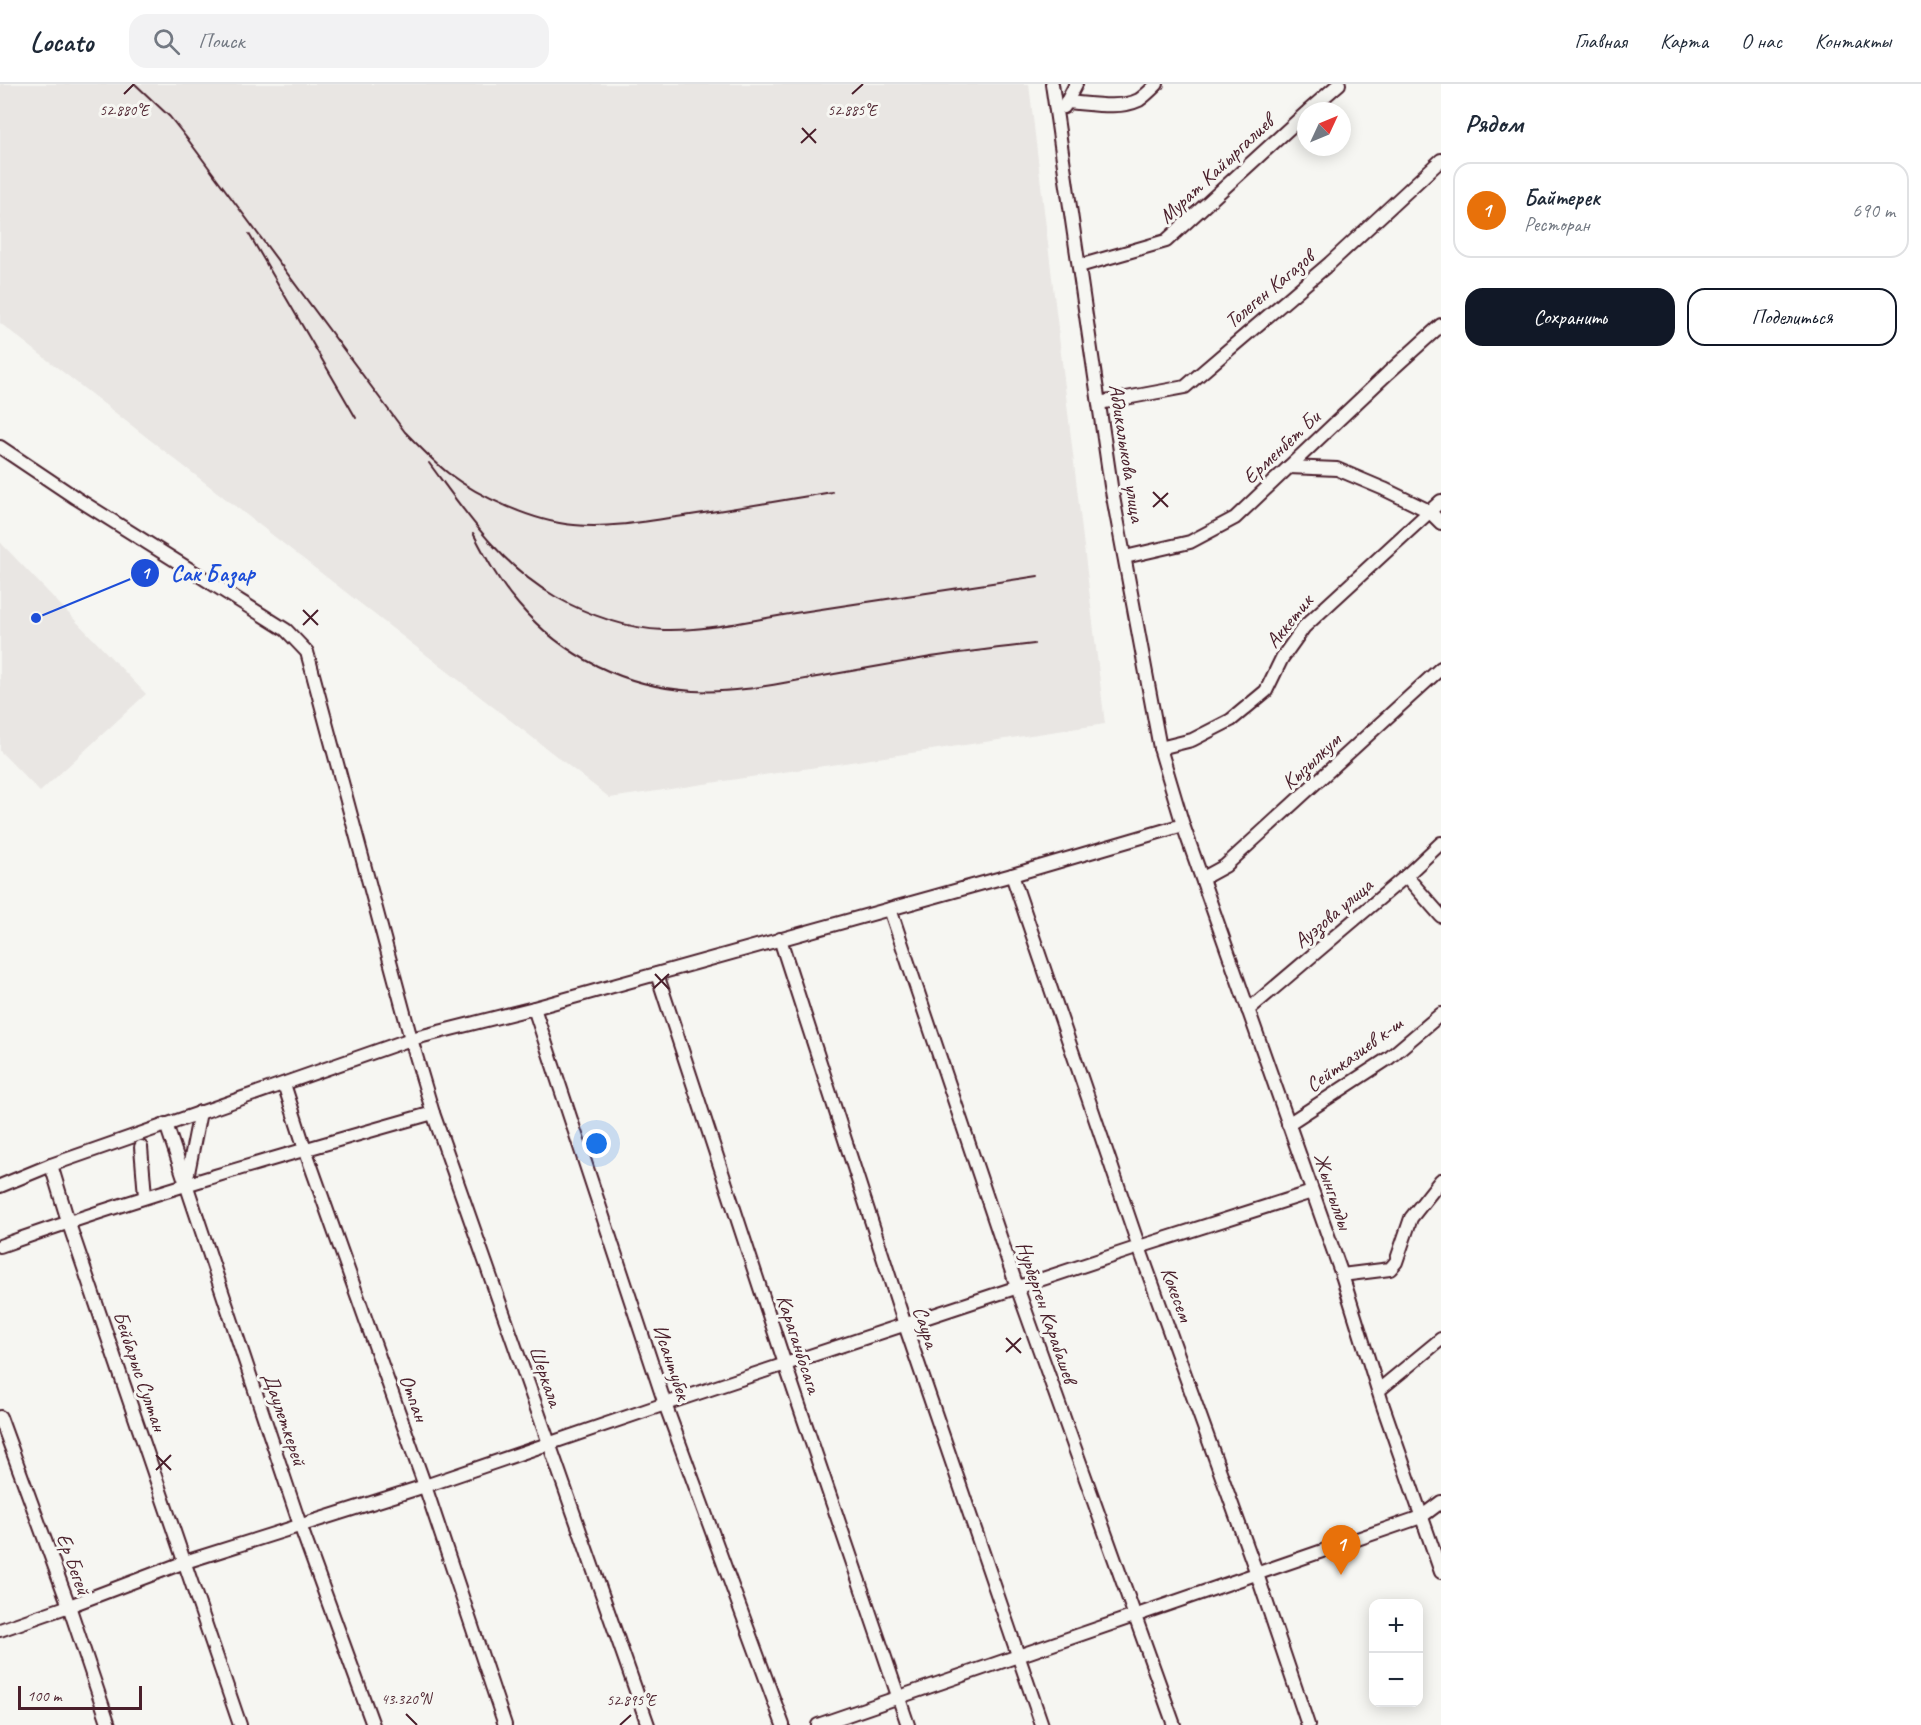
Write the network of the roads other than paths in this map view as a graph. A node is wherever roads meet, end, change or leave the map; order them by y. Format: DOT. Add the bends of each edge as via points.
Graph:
graph roads {
  1 [pos="1052,84"];
  2 [pos="1076,84"];
  3 [pos="1157,84"];
  4 [pos="1339,84"];
  5 [pos="1066,102"];
  6 [pos="1318,102"];
  7 [pos="1057,120"];
  8 [pos="1297,121"];
  9 [pos="1439,166"];
  10 [pos="1079,266"];
  11 [pos="1441,326"];
  12 [pos="1099,403"];
  13 [pos="0,447"];
  14 [pos="1289,466"];
  15 [pos="1441,501"];
  16 [pos="1429,511"];
  17 [pos="1441,523"];
  18 [pos="1125,557"];
  19 [pos="1441,668"];
  20 [pos="1160,748"];
  21 [pos="1183,825"];
  22 [pos="1441,843"];
  23 [pos="1012,875"];
  24 [pos="1406,876"];
  25 [pos="1203,878"];
  26 [pos="890,909"];
  27 [pos="1441,916"];
  28 [pos="780,939"];
  29 [pos="657,974"];
  30 [pos="534,1008"];
  31 [pos="1248,1010"];
  32 [pos="1441,1014"];
  33 [pos="411,1039"];
  34 [pos="284,1084"];
  35 [pos="200,1112"];
  36 [pos="433,1113"];
  37 [pos="166,1124"];
  38 [pos="1288,1124"];
  39 [pos="141,1147"];
  40 [pos="305,1149"];
  41 [pos="51,1165"];
  42 [pos="1441,1180"];
  43 [pos="185,1184"];
  44 [pos="0,1186"];
  45 [pos="1312,1192"];
  46 [pos="145,1197"];
  47 [pos="68,1221"];
  48 [pos="0,1246"];
  49 [pos="1139,1247"];
  50 [pos="1342,1275"];
  51 [pos="1017,1287"];
  52 [pos="905,1324"];
  53 [pos="1441,1339"];
  54 [pos="785,1364"];
  55 [pos="1379,1390"];
  56 [pos="665,1404"];
  57 [pos="0,1417"];
  58 [pos="549,1443"];
  59 [pos="425,1486"];
  60 [pos="1441,1502"];
  61 [pos="1421,1517"];
  62 [pos="300,1525"];
  63 [pos="184,1562"];
  64 [pos="1441,1572"];
  65 [pos="1257,1574"];
  66 [pos="69,1606"];
  67 [pos="1135,1616"];
  68 [pos="0,1630"];
  69 [pos="1018,1656"];
  70 [pos="898,1697"];
  71 [pos="109,1725"];
  72 [pos="240,1725"];
  73 [pos="374,1725"];
  74 [pos="505,1725"];
  75 [pos="648,1725"];
  76 [pos="783,1725"];
  77 [pos="818,1725"];
  78 [pos="908,1725"];
  79 [pos="1042,1725"];
  80 [pos="1174,1725"];
  81 [pos="1308,1725"];
  1 -- 7 [label="street, Абдикалыкова улица"];
  2 -- 5 [label="street"];
  3 -- 5 [label="street" via="1126,104"];
  4 -- 6 [label="street, Мурат Кайыргалиев"];
  5 -- 7 [label="street"];
  7 -- 10 [label="street, Абдикалыкова улица"];
  8 -- 10 [label="street, Мурат Кайыргалиев" via="1166,242"];
  9 -- 12 [label="street, Толеген Кагазов" via="1185,387"];
  10 -- 12 [label="street, Абдикалыкова улица"];
  11 -- 14 [label="street, Ерменбет Би"];
  12 -- 18 [label="street, Абдикалыкова улица"];
  13 -- 33 [label="street, Шеркала" via="286,630 307,652"];
  14 -- 16 [label="street" via="1337,469"];
  14 -- 18 [label="street, Ерменбет Би" via="1226,523 1190,542"];
  15 -- 16 [label="street, Аккетик"];
  16 -- 17 [label="street"];
  16 -- 20 [label="street, Аккетик" via="1304,627 1282,658 1266,691 1231,720 1192,740"];
  18 -- 20 [label="street, Абдикалыкова улица"];
  19 -- 25 [label="street, Кызылкум" via="1225,866"];
  20 -- 21 [label="street, Абдикалыкова улица"];
  21 -- 23 [label="street"];
  21 -- 25 [label="street, Жынгылды"];
  22 -- 24 [label="street, Ауэзова улица"];
  23 -- 26 [label="street"];
  23 -- 49 [label="street, Кокесем"];
  24 -- 27 [label="street"];
  24 -- 31 [label="street, Ауэзова улица"];
  25 -- 31 [label="street, Жынгылды"];
  26 -- 28 [label="street"];
  26 -- 51 [label="street, Нурберген Карабашев"];
  28 -- 29 [label="street"];
  28 -- 52 [label="street, Саура"];
  29 -- 30 [label="street"];
  29 -- 54 [label="street, Караганбосага"];
  30 -- 33 [label="street"];
  30 -- 56 [label="street, Исантубек"];
  31 -- 38 [label="street, Жынгылды"];
  32 -- 38 [label="street, Сейтказиев к-ш" via="1389,1058"];
  33 -- 34 [label="street"];
  33 -- 36 [label="street, Шеркала"];
  34 -- 35 [label="street"];
  34 -- 40 [label="street, Отпан"];
  35 -- 37 [label="street"];
  35 -- 43 [label="street"];
  36 -- 40 [label="street"];
  36 -- 58 [label="street, Шеркала"];
  37 -- 41 [label="street"];
  37 -- 43 [label="street, Даулеткерей"];
  38 -- 45 [label="street, Жынгылды"];
  39 -- 46 [label="street"];
  40 -- 43 [label="street"];
  40 -- 59 [label="street, Отпан"];
  41 -- 44 [label="street"];
  41 -- 47 [label="street, Бейбарыс Султан"];
  42 -- 50 [label="street" via="1411,1218 1390,1269"];
  43 -- 46 [label="street"];
  43 -- 62 [label="street, Даулеткерей"];
  45 -- 49 [label="street"];
  45 -- 50 [label="street, Жынгылды"];
  46 -- 47 [label="street"];
  47 -- 48 [label="street"];
  47 -- 63 [label="street, Бейбарыс Султан"];
  49 -- 51 [label="street"];
  49 -- 65 [label="street, Кокесем"];
  50 -- 55 [label="street, Жынгылды"];
  51 -- 52 [label="street"];
  51 -- 67 [label="street, Нурберген Карабашев"];
  52 -- 54 [label="street"];
  52 -- 69 [label="street, Саура"];
  53 -- 55 [label="street"];
  54 -- 56 [label="street"];
  54 -- 70 [label="street, Караганбосага"];
  55 -- 61 [label="street, Жынгылды"];
  56 -- 58 [label="street"];
  56 -- 76 [label="street, Исантубек"];
  57 -- 66 [label="street, Ер Бегей"];
  58 -- 59 [label="street"];
  58 -- 75 [label="street, Шеркала"];
  59 -- 62 [label="street"];
  59 -- 74 [label="street, Отпан"];
  60 -- 61 [label="street"];
  61 -- 64 [label="street, Жынгылды"];
  61 -- 65 [label="street"];
  62 -- 63 [label="street"];
  62 -- 73 [label="street, Даулеткерей"];
  63 -- 66 [label="street"];
  63 -- 72 [label="street, Бейбарыс Султан"];
  65 -- 67 [label="street"];
  65 -- 81 [label="street, Кокесем"];
  66 -- 68 [label="street"];
  66 -- 71 [label="street, Ер Бегей"];
  67 -- 69 [label="street"];
  67 -- 80 [label="street, Нурберген Карабашев"];
  69 -- 70 [label="street"];
  69 -- 79 [label="street, Саура"];
  70 -- 77 [label="street"];
  70 -- 78 [label="street, Караганбосага"];
}
